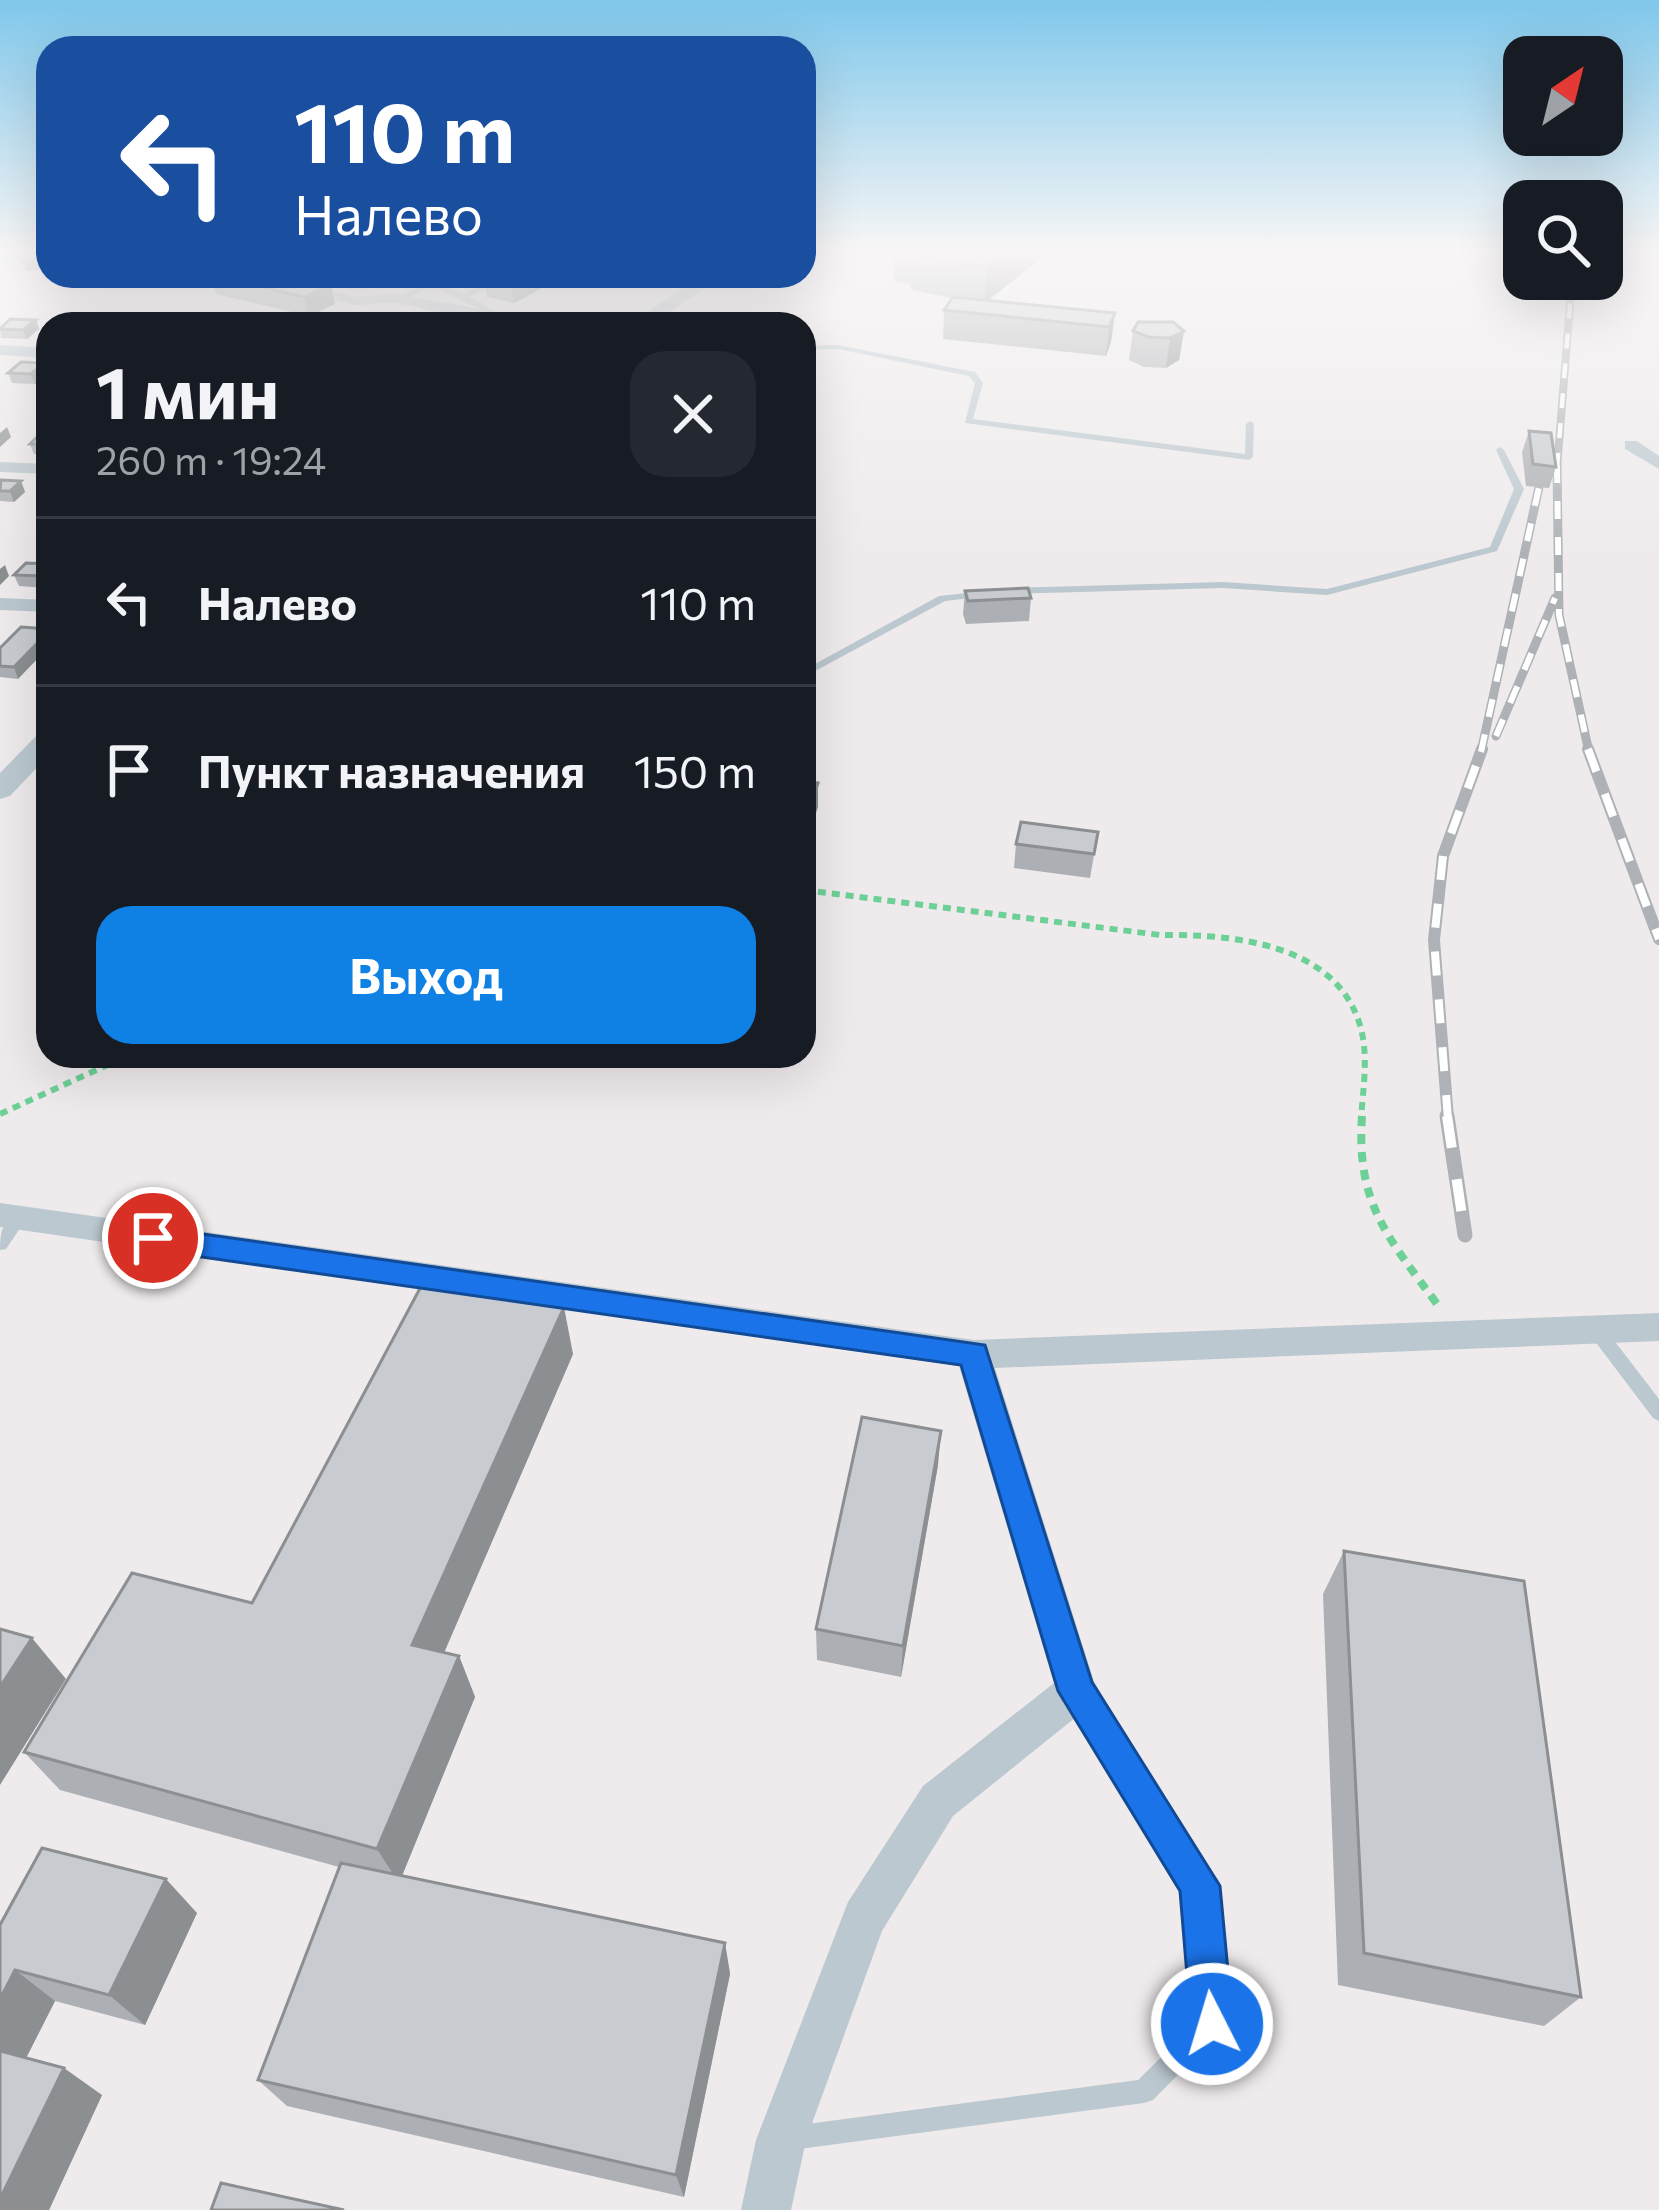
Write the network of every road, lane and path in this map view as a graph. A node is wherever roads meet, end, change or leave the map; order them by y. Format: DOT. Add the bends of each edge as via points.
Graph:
graph roads {
  1 [pos="859,351"];
  2 [pos="1250,424"];
  3 [pos="1631,445"];
  4 [pos="1500,450"];
  5 [pos="1659,464"];
  6 [pos="0,467"];
  7 [pos="36,468"];
  8 [pos="0,604"];
  9 [pos="36,606"];
  10 [pos="816,667"];
  11 [pos="36,752"];
  12 [pos="0,790"];
  13 [pos="816,892"];
  14 [pos="101,1068"];
  15 [pos="0,1114"];
  16 [pos="6,1226"];
  17 [pos="1659,1328"];
  18 [pos="1597,1331"];
  19 [pos="1460,1338"];
  20 [pos="974,1354"];
  21 [pos="1659,1412"];
  22 [pos="1077,1691"];
  23 [pos="781,2140"];
  24 [pos="766,2210"];
  1 -- 2 [label="lane" via="972,374 979,383 968,422 1249,457"];
  3 -- 5 [label="street"];
  4 -- 10 [label="lane" via="1520,489 1494,549 1327,592 1223,585 943,598"];
  6 -- 7 [label="street"];
  8 -- 9 [label="street"];
  11 -- 12 [label="street"];
  13 -- 19 [label="path" via="1194,933 1305,959 1344,988 1361,1029 1364,1189"];
  14 -- 15 [label="path"];
  16 -- 20 [label="street"];
  17 -- 18 [label="street"];
  18 -- 19 [label="street"];
  18 -- 21 [label="lane"];
  19 -- 20 [label="street"];
  20 -- 22 [label="street"];
  22 -- 23 [label="street" via="938,1801 863,1918"];
  22 -- 23 [label="lane" via="1200,1886 1212,2024 1144,2091"];
  23 -- 24 [label="street"];
}
